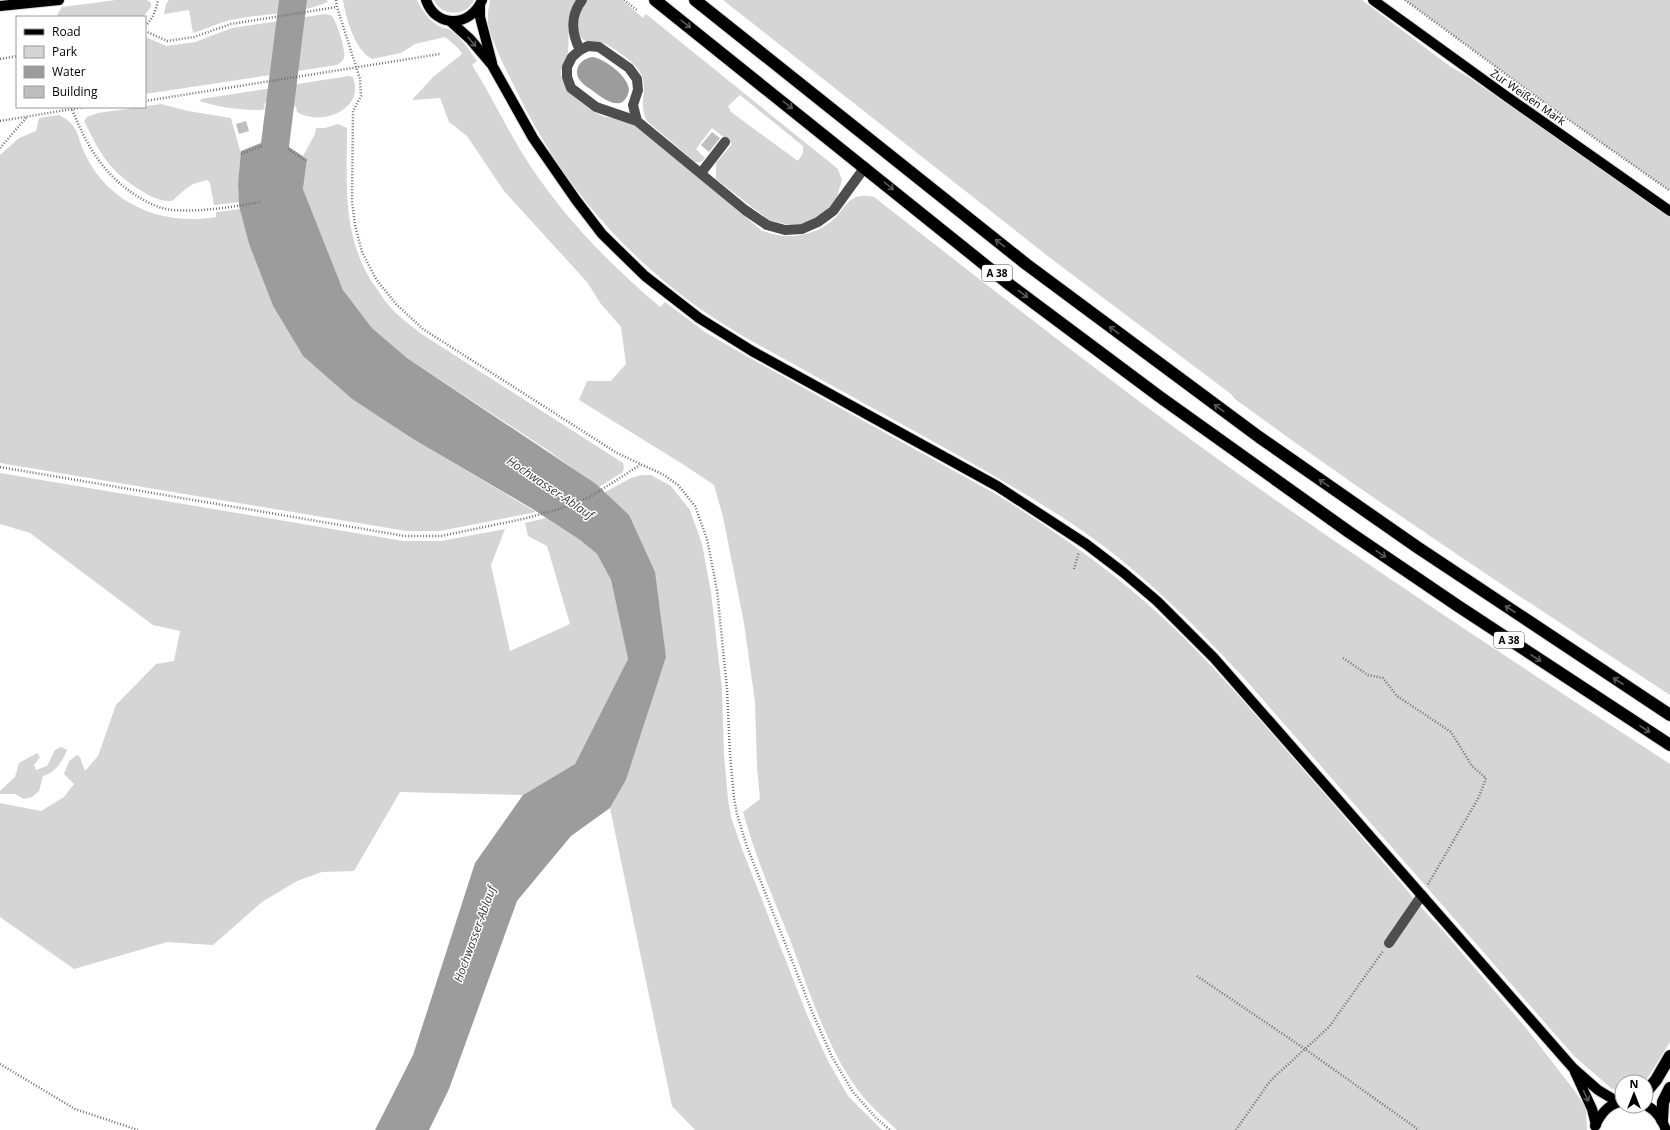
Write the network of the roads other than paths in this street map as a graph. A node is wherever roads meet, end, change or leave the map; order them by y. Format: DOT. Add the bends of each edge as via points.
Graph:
graph roads {
  1 [pos="59,0"];
  2 [pos="426,0"];
  3 [pos="582,0"];
  4 [pos="655,0"];
  5 [pos="695,0"];
  6 [pos="1373,0"];
  7 [pos="481,3"];
  8 [pos="0,6"];
  9 [pos="450,21"];
  10 [pos="580,50"];
  11 [pos="492,65"];
  12 [pos="637,121"];
  13 [pos="725,142"];
  14 [pos="865,167"];
  15 [pos="701,173"];
  16 [pos="1670,211"];
  17 [pos="1667,712"];
  18 [pos="1670,745"];
  19 [pos="1422,895"];
  20 [pos="1389,943"];
  21 [pos="1670,1056"];
  22 [pos="1573,1068"];
  23 [pos="1654,1082"];
  24 [pos="1670,1088"];
  25 [pos="1614,1099"];
  26 [pos="1614,1105"];
  27 [pos="1654,1110"];
  28 [pos="1664,1125"];
  29 [pos="1595,1127"];
  1 -- 8 [label="main road"];
  2 -- 9 [label="main road" via="435,15"];
  3 -- 10 [label="street" via="576,7 572,24 574,39"];
  4 -- 14 [label="highway, A 38, one-way"];
  17 -- 5 [label="highway, A 38, one-way" via="1404,539 1205,398 1026,264"];
  6 -- 16 [label="main road, Zur Weißen Mark"];
  7 -- 9 [label="main road" via="475,12 464,20"];
  7 -- 11 [label="main road" via="480,17"];
  9 -- 11 [label="main road, one-way" via="470,39"];
  10 -- 12 [label="street" via="588,46 599,47 629,68 637,79 638,90 634,105"];
  10 -- 12 [label="street" via="572,57 567,67 571,88 596,108"];
  11 -- 19 [label="main road" via="533,138 576,200 602,234 645,276 699,318 752,351 997,486 1124,572 1214,658"];
  12 -- 15 [label="street"];
  13 -- 15 [label="street"];
  14 -- 15 [label="street" via="833,211 802,229 785,230 767,225"];
  14 -- 18 [label="highway, A 38, one-way" via="1010,285 1264,473 1458,606"];
  19 -- 20 [label="street"];
  19 -- 22 [label="main road"];
  21 -- 23 [label="highway"];
  22 -- 25 [label="main road" via="1598,1090"];
  22 -- 29 [label="main road, one-way" via="1592,1109"];
  24 -- 28 [label="highway" via="1663,1102"];
  26 -- 29 [label="main road" via="1601,1115"];
  27 -- 28 [label="main road"];
}
